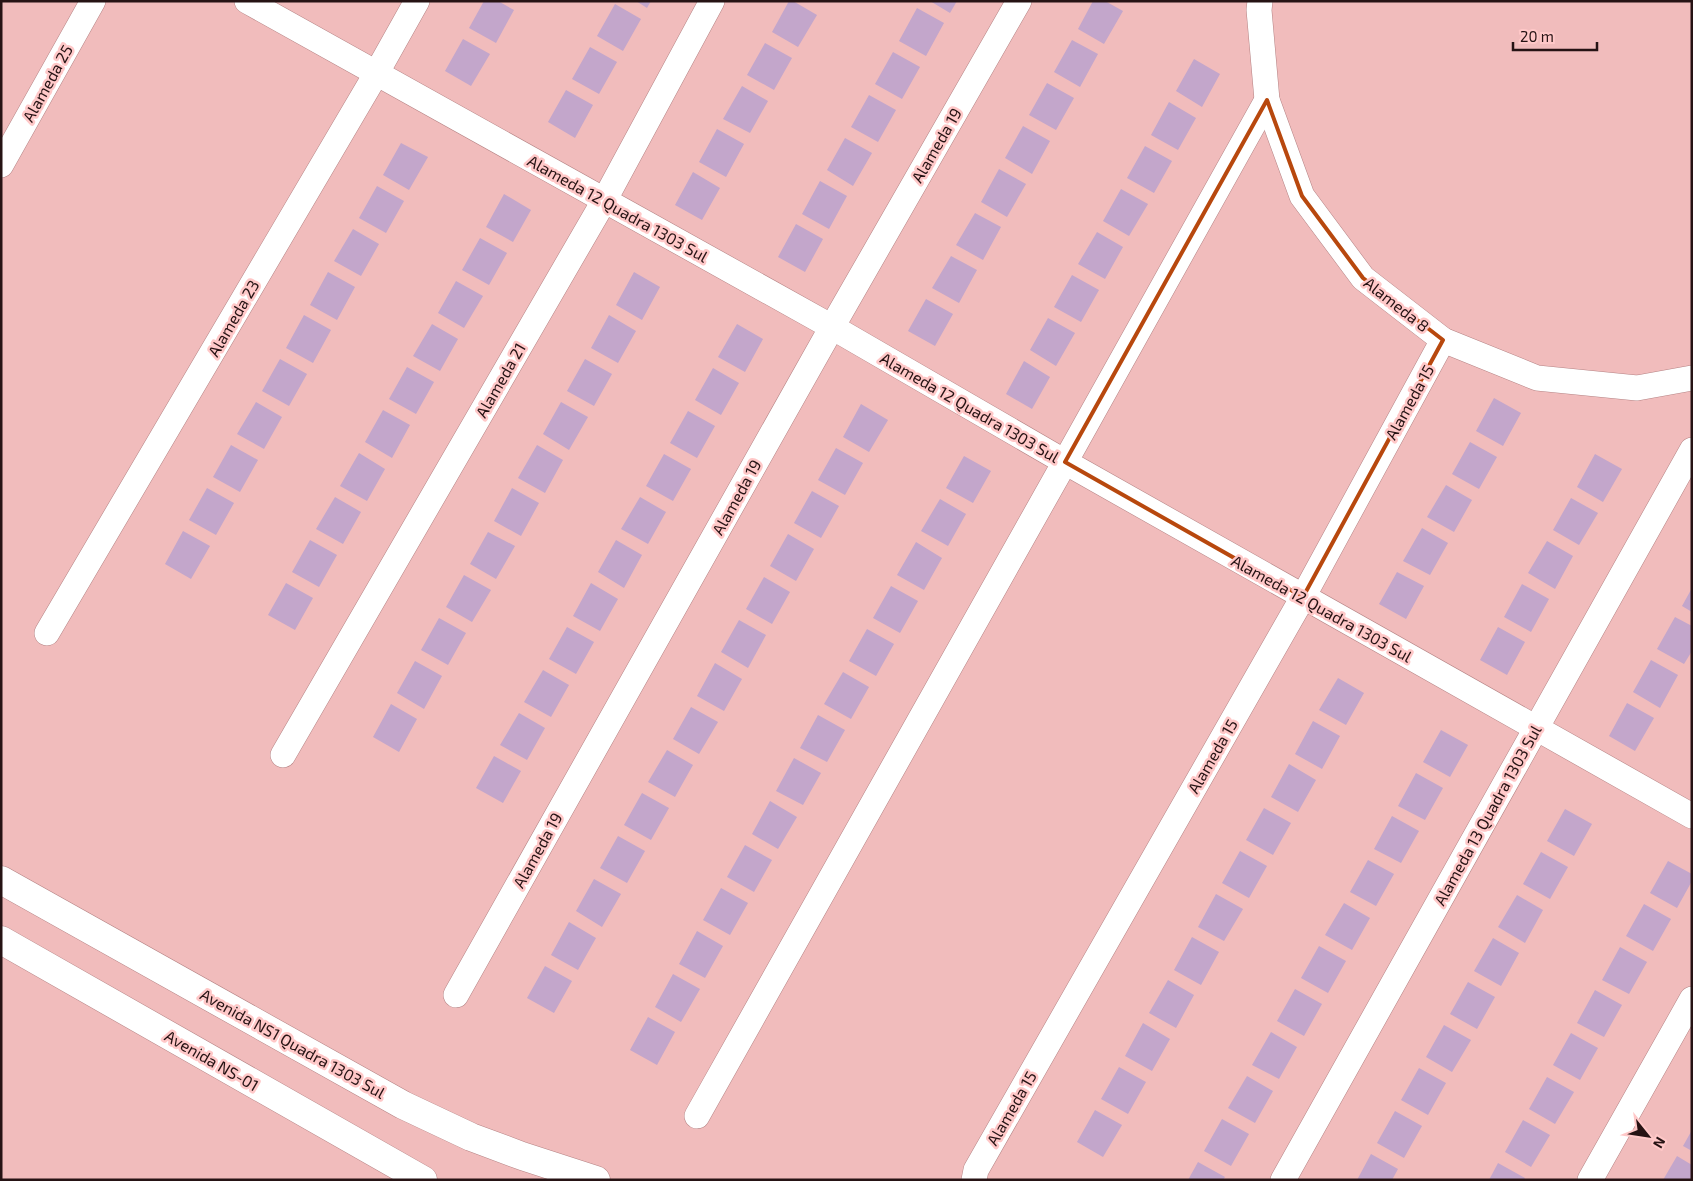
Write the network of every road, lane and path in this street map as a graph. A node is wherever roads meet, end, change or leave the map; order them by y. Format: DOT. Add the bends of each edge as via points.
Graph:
graph roads {
  1 [pos="93,1"];
  2 [pos="247,1"];
  3 [pos="417,1"];
  4 [pos="712,1"];
  5 [pos="1019,1"];
  6 [pos="1260,1"];
  7 [pos="376,74"];
  8 [pos="1267,100"];
  9 [pos="1,164"];
  10 [pos="604,200"];
  11 [pos="832,327"];
  12 [pos="1443,340"];
  13 [pos="1692,378"];
  14 [pos="1692,450"];
  15 [pos="1065,462"];
  16 [pos="1303,597"];
  17 [pos="47,633"];
  18 [pos="1536,728"];
  19 [pos="283,755"];
  20 [pos="1692,816"];
  21 [pos="1,880"];
  22 [pos="1,940"];
  23 [pos="456,995"];
  24 [pos="1692,999"];
  25 [pos="697,1116"];
  26 [pos="972,1176"];
  27 [pos="422,1180"];
  28 [pos="596,1180"];
  29 [pos="1283,1180"];
  30 [pos="1590,1180"];
  1 -- 9 [label="street, Alameda 25"];
  2 -- 7 [label="street, Alameda 12 Quadra 1303 Sul"];
  3 -- 7 [label="street, Alameda 23"];
  4 -- 10 [label="street, Alameda 21"];
  5 -- 11 [label="street, Alameda 19"];
  6 -- 8 [label="street, Alameda 8"];
  7 -- 10 [label="street, Alameda 12 Quadra 1303 Sul"];
  7 -- 17 [label="street, Alameda 23"];
  8 -- 12 [label="street, Alameda 8" via="1302,196 1362,278"];
  8 -- 15 [label="street"];
  10 -- 11 [label="street, Alameda 12 Quadra 1303 Sul"];
  10 -- 19 [label="street, Alameda 21"];
  11 -- 15 [label="street, Alameda 12 Quadra 1303 Sul"];
  11 -- 23 [label="street, Alameda 19"];
  12 -- 13 [label="street, Alameda 8" via="1537,378 1637,388"];
  12 -- 16 [label="street, Alameda 15"];
  14 -- 18 [label="street, Alameda 13 Quadra 1303 Sul"];
  15 -- 16 [label="street, Alameda 12 Quadra 1303 Sul"];
  15 -- 25 [label="street"];
  16 -- 18 [label="street, Alameda 12 Quadra 1303 Sul"];
  16 -- 26 [label="street, Alameda 15"];
  18 -- 20 [label="street, Alameda 12 Quadra 1303 Sul"];
  18 -- 29 [label="street, Alameda 13 Quadra 1303 Sul"];
  21 -- 28 [label="street, Avenida NS1 Quadra 1303 Sul" via="403,1105 471,1137"];
  22 -- 27 [label="street, Avenida NS-01"];
  24 -- 30 [label="street"];
}
